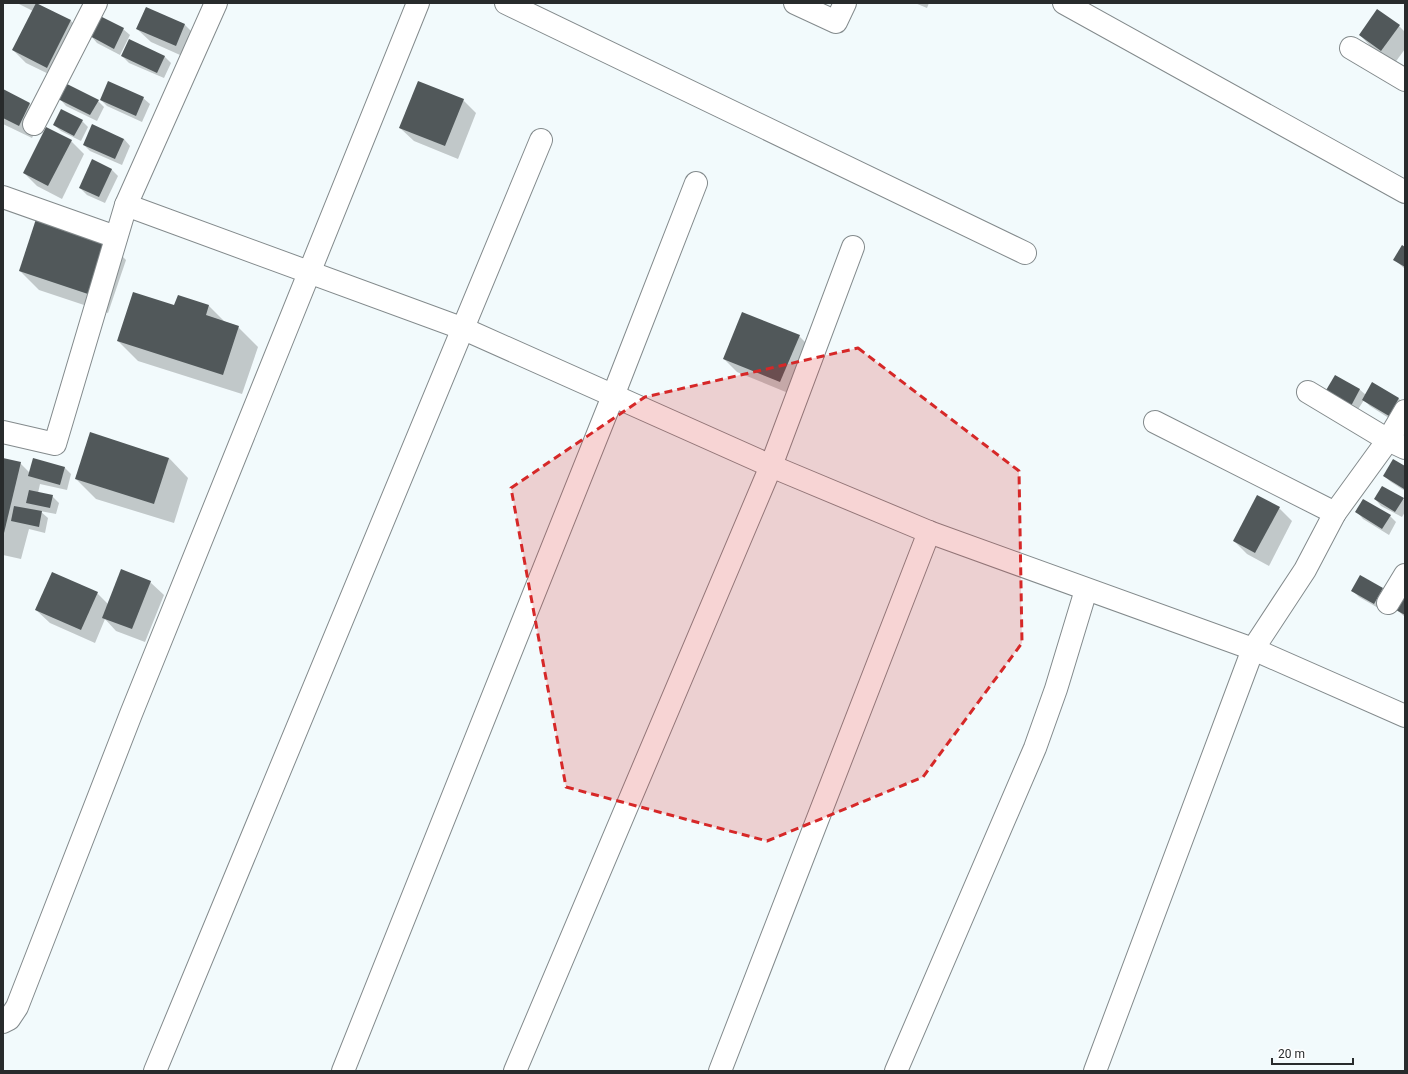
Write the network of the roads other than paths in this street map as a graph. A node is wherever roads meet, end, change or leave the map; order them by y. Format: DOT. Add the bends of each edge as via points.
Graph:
graph roads {
  1 [pos="96,3"];
  2 [pos="216,3"];
  3 [pos="418,3"];
  4 [pos="506,3"];
  5 [pos="795,3"];
  6 [pos="845,3"];
  7 [pos="1064,3"];
  8 [pos="1351,48"];
  9 [pos="1405,80"];
  10 [pos="34,124"];
  11 [pos="541,140"];
  12 [pos="696,184"];
  13 [pos="1405,192"];
  14 [pos="3,197"];
  15 [pos="126,205"];
  16 [pos="116,237"];
  17 [pos="854,247"];
  18 [pos="1025,253"];
  19 [pos="309,273"];
  20 [pos="464,329"];
  21 [pos="1308,392"];
  22 [pos="613,396"];
  23 [pos="1405,411"];
  24 [pos="1155,422"];
  25 [pos="3,432"];
  26 [pos="1396,444"];
  27 [pos="771,466"];
  28 [pos="1335,513"];
  29 [pos="929,532"];
  30 [pos="1405,575"];
  31 [pos="1086,590"];
  32 [pos="1388,603"];
  33 [pos="1253,649"];
  34 [pos="1405,716"];
  35 [pos="3,1022"];
  36 [pos="155,1071"];
  37 [pos="343,1071"];
  38 [pos="515,1071"];
  39 [pos="720,1071"];
  40 [pos="896,1071"];
  41 [pos="1095,1071"];
  1 -- 10 [label="street"];
  2 -- 15 [label="street"];
  3 -- 19 [label="street"];
  4 -- 18 [label="street"];
  5 -- 6 [label="street" via="836,22"];
  7 -- 13 [label="street"];
  8 -- 9 [label="street"];
  11 -- 20 [label="street"];
  12 -- 22 [label="street"];
  14 -- 16 [label="street"];
  15 -- 16 [label="street"];
  15 -- 19 [label="street"];
  16 -- 25 [label="street" via="55,444"];
  17 -- 27 [label="street"];
  19 -- 20 [label="street"];
  19 -- 35 [label="street" via="16,1007 9,1019"];
  20 -- 22 [label="street"];
  20 -- 36 [label="street"];
  21 -- 26 [label="street"];
  22 -- 27 [label="street"];
  22 -- 37 [label="street"];
  23 -- 26 [label="street"];
  24 -- 28 [label="street"];
  26 -- 28 [label="street"];
  27 -- 29 [label="street"];
  27 -- 38 [label="street"];
  28 -- 33 [label="street" via="1305,570"];
  29 -- 31 [label="street"];
  29 -- 39 [label="street"];
  30 -- 32 [label="street"];
  31 -- 33 [label="street"];
  31 -- 40 [label="street" via="1035,748"];
  33 -- 34 [label="street"];
  33 -- 41 [label="street"];
}
